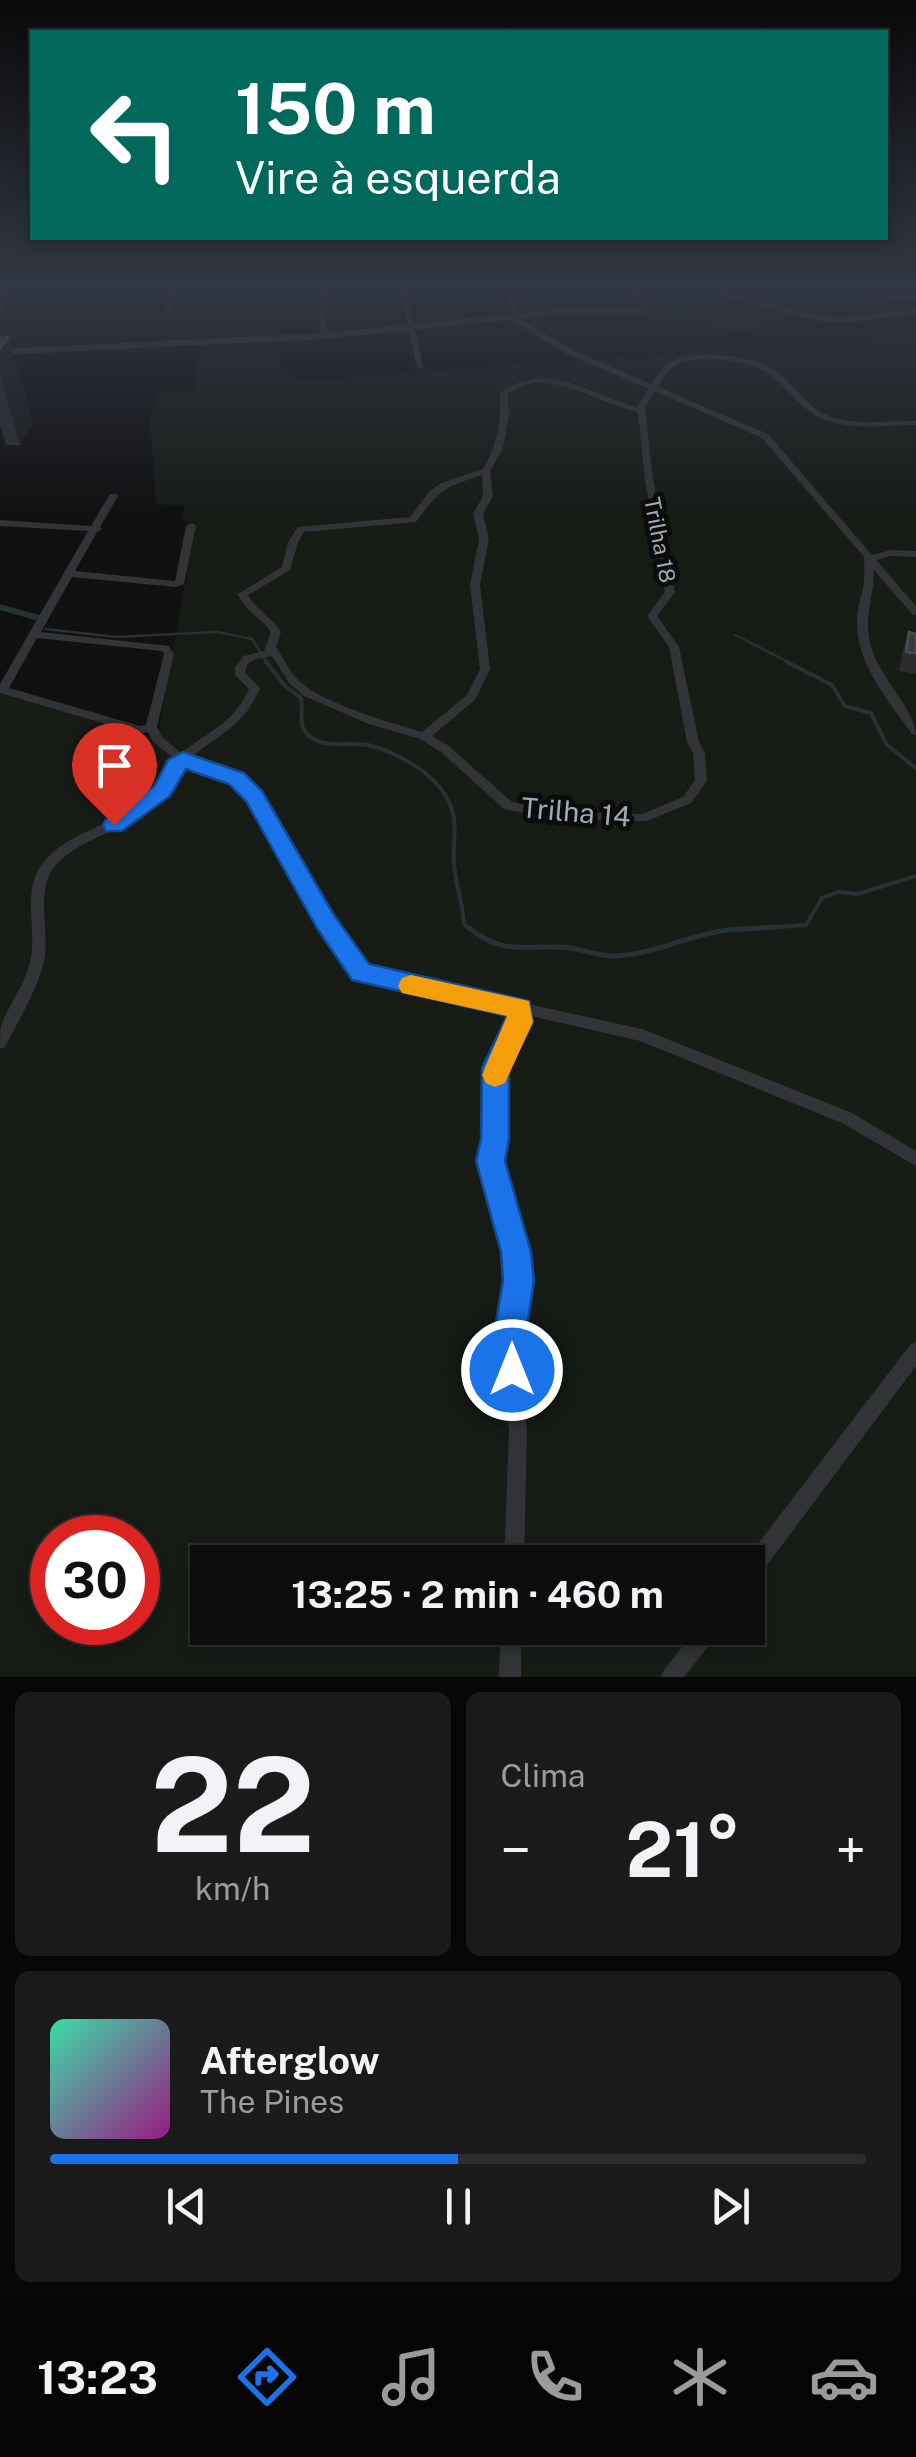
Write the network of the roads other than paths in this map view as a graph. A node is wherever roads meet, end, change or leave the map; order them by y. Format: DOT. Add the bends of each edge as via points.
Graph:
graph roads {
  1 [pos="421,360"];
  2 [pos="589,360"];
  3 [pos="422,367"];
  4 [pos="657,387"];
  5 [pos="641,410"];
  6 [pos="916,422"];
  7 [pos="486,471"];
  8 [pos="113,496"];
  9 [pos="0,523"];
  10 [pos="191,526"];
  11 [pos="97,529"];
  12 [pos="916,554"];
  13 [pos="867,558"];
  14 [pos="71,574"];
  15 [pos="916,612"];
  16 [pos="34,634"];
  17 [pos="270,651"];
  18 [pos="1,689"];
  19 [pos="152,727"];
  20 [pos="916,731"];
  21 [pos="424,736"];
  22 [pos="693,742"];
  23 [pos="183,760"];
  24 [pos="520,1008"];
  25 [pos="0,1044"];
  26 [pos="916,1160"];
  27 [pos="916,1351"];
  28 [pos="515,1545"];
  29 [pos="765,1549"];
  30 [pos="511,1645"];
  31 [pos="696,1645"];
  32 [pos="510,1677"];
  33 [pos="671,1677"];
  1 -- 3 [label="street"];
  2 -- 4 [label="street"];
  4 -- 5 [label="street"];
  4 -- 6 [label="street" via="680,361 750,361 830,420"];
  4 -- 13 [label="street" via="765,436"];
  5 -- 7 [label="street" via="559,380 518,382 504,393 500,448"];
  5 -- 22 [label="street, Trilha 18" via="670,592 652,616 674,648"];
  7 -- 17 [label="street" via="444,485 413,520 314,526 297,533 287,568 242,597 272,624"];
  7 -- 21 [label="street" via="475,585 485,670 471,696"];
  8 -- 11 [label="street"];
  9 -- 11 [label="street"];
  10 -- 14 [label="street" via="176,584"];
  11 -- 14 [label="street"];
  12 -- 13 [label="street"];
  13 -- 15 [label="street"];
  13 -- 20 [label="street" via="864,648"];
  14 -- 16 [label="street"];
  16 -- 18 [label="street"];
  16 -- 19 [label="street" via="155,646 169,654"];
  17 -- 21 [label="street" via="308,692"];
  17 -- 23 [label="street" via="240,663 239,674 255,688 250,706"];
  18 -- 19 [label="street" via="140,730"];
  19 -- 23 [label="street"];
  21 -- 22 [label="street, Trilha 14" via="508,806 602,818 643,818 688,800 702,780"];
  23 -- 24 [label="street" via="244,784 361,972"];
  23 -- 25 [label="street" via="162,791 46,870 39,952"];
  24 -- 26 [label="street" via="642,1035 847,1118"];
  24 -- 28 [label="street" via="520,1022 495,1068 490,1161 507,1211 518,1281 509,1339 518,1431"];
  27 -- 29 [label="street"];
  30 -- 32 [label="street"];
  31 -- 33 [label="street"];
}
